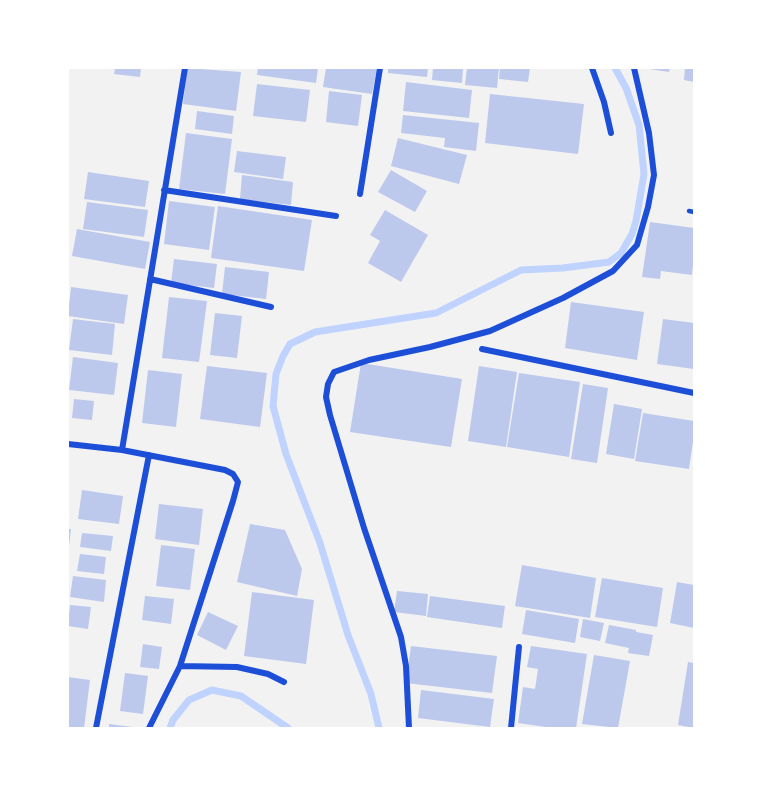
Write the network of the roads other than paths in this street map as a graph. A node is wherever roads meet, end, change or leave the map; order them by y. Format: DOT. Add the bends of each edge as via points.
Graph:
graph roads {
  1 [pos="185,68"];
  2 [pos="380,68"];
  3 [pos="592,68"];
  4 [pos="634,68"];
  5 [pos="611,133"];
  6 [pos="164,190"];
  7 [pos="360,194"];
  8 [pos="336,216"];
  9 [pos="150,279"];
  10 [pos="271,307"];
  11 [pos="482,349"];
  12 [pos="694,393"];
  13 [pos="68,444"];
  14 [pos="122,450"];
  15 [pos="149,456"];
  16 [pos="519,647"];
  17 [pos="180,666"];
  18 [pos="284,682"];
  19 [pos="96,729"];
  20 [pos="149,729"];
  21 [pos="409,729"];
  22 [pos="511,729"];
  1 -- 6 [label="street"];
  2 -- 7 [label="street"];
  3 -- 5 [label="street"];
  4 -- 21 [label="street" via="650,133 654,175 637,245 613,271 490,331 369,360 334,372 328,384 330,415 401,637"];
  6 -- 8 [label="street"];
  6 -- 9 [label="street"];
  9 -- 10 [label="street"];
  9 -- 14 [label="street"];
  11 -- 12 [label="street"];
  13 -- 14 [label="street"];
  14 -- 15 [label="street"];
  15 -- 17 [label="street" via="225,470 238,482"];
  15 -- 19 [label="street"];
  16 -- 22 [label="street"];
  17 -- 18 [label="street" via="237,667"];
  17 -- 20 [label="street"];
}
